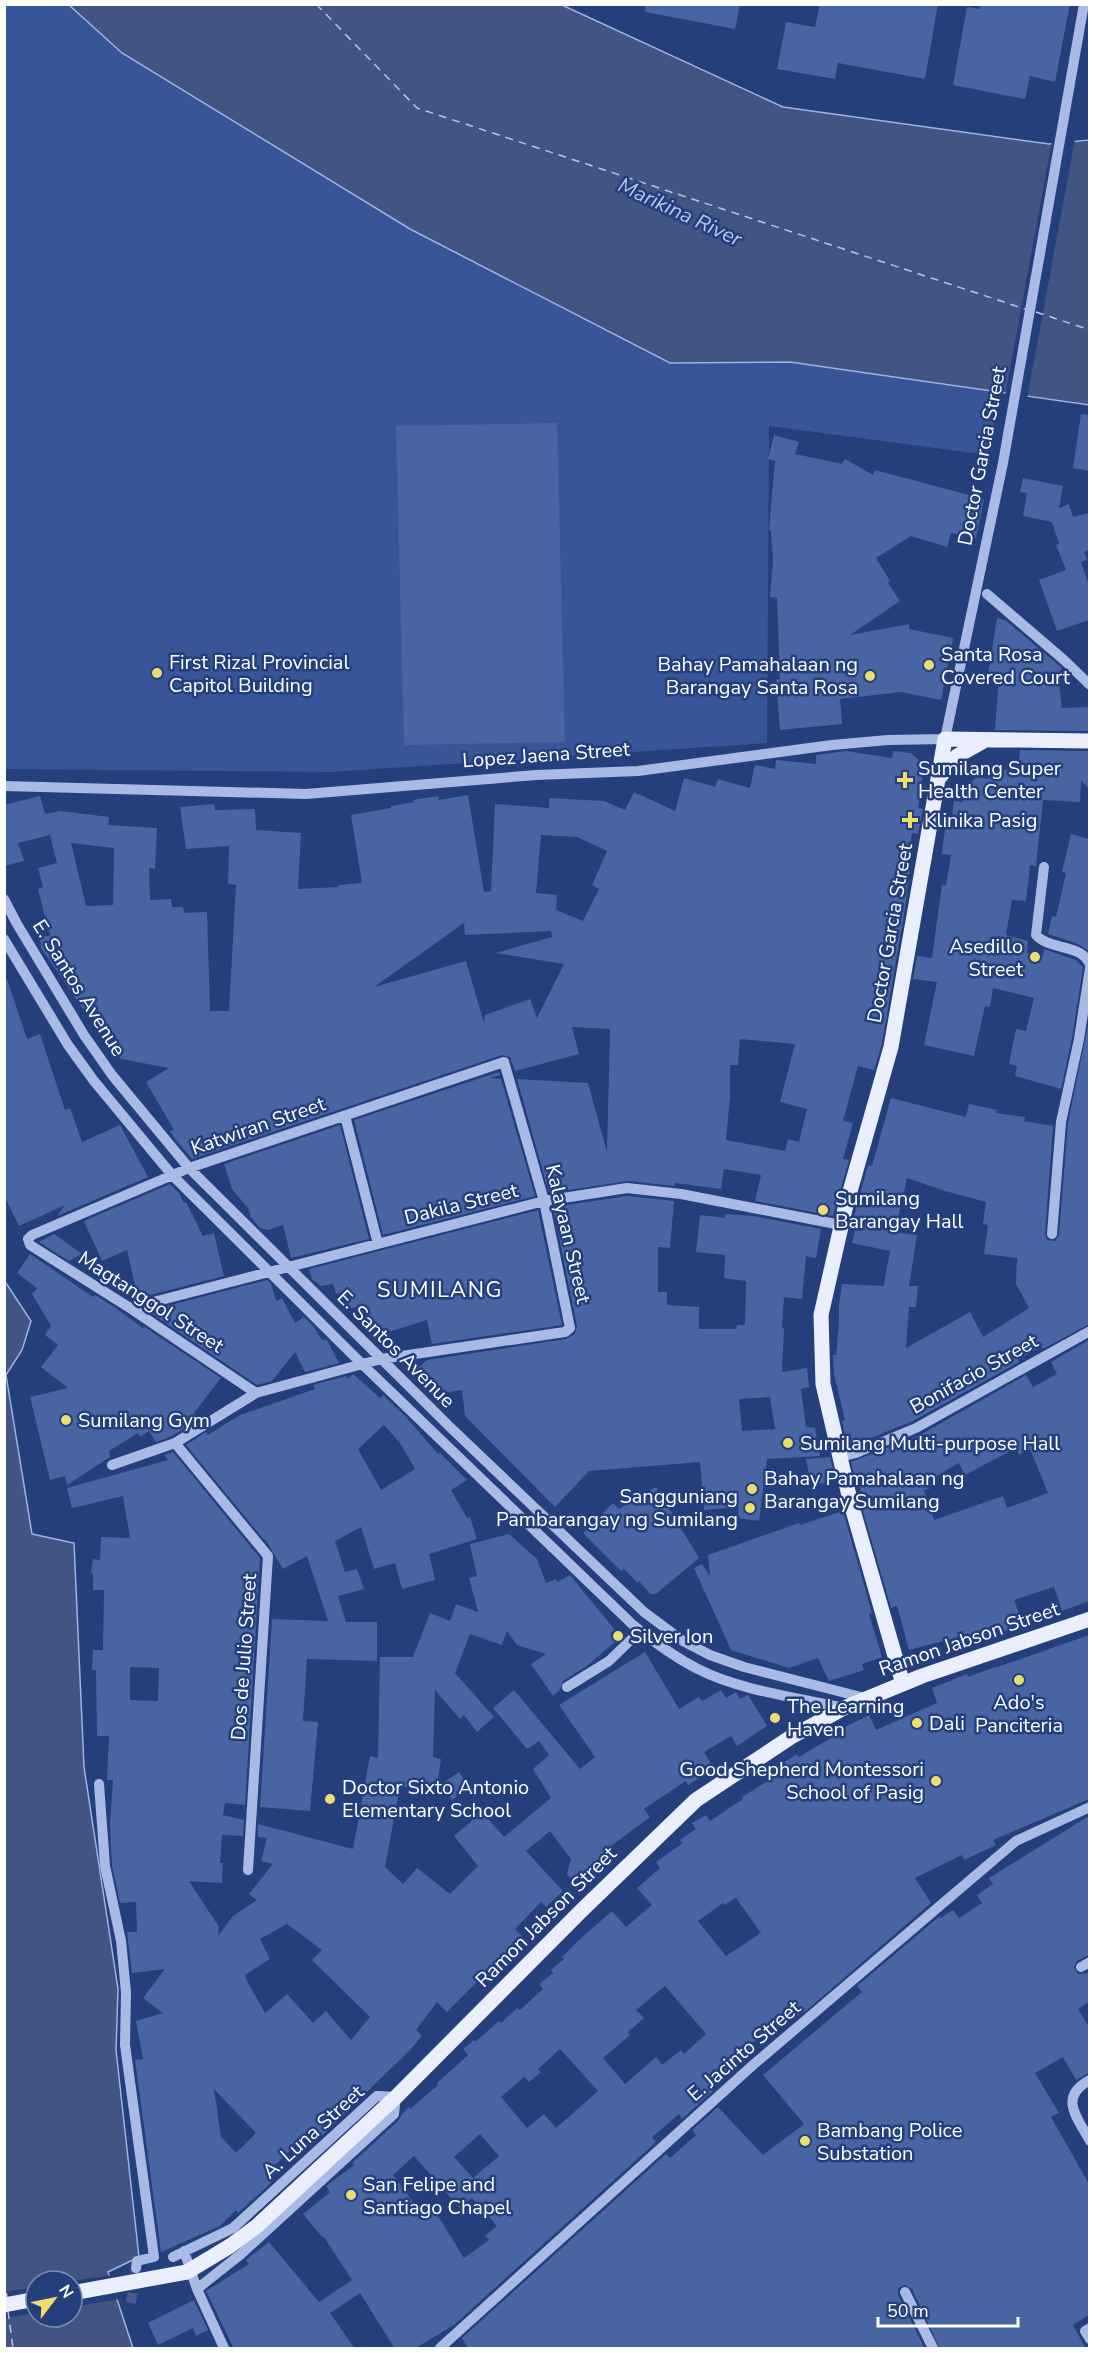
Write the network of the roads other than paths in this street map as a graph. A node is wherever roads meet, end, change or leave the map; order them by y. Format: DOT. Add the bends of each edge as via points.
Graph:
graph roads {
  1 [pos="1084,4"];
  2 [pos="987,594"];
  3 [pos="1089,686"];
  4 [pos="945,739"];
  5 [pos="991,739"];
  6 [pos="1089,741"];
  7 [pos="938,780"];
  8 [pos="4,786"];
  9 [pos="1044,867"];
  10 [pos="4,899"];
  11 [pos="4,939"];
  12 [pos="1089,966"];
  13 [pos="504,1062"];
  14 [pos="345,1116"];
  15 [pos="189,1168"];
  16 [pos="172,1175"];
  17 [pos="544,1201"];
  18 [pos="841,1225"];
  19 [pos="1052,1234"];
  20 [pos="28,1239"];
  21 [pos="378,1244"];
  22 [pos="287,1267"];
  23 [pos="268,1272"];
  24 [pos="130,1308"];
  25 [pos="1089,1331"];
  26 [pos="381,1359"];
  27 [pos="361,1363"];
  28 [pos="256,1394"];
  29 [pos="176,1443"];
  30 [pos="840,1457"];
  31 [pos="112,1466"];
  32 [pos="1089,1619"];
  33 [pos="640,1631"];
  34 [pos="903,1684"];
  35 [pos="567,1687"];
  36 [pos="865,1698"];
  37 [pos="844,1708"];
  38 [pos="99,1784"];
  39 [pos="1089,1806"];
  40 [pos="248,1870"];
  41 [pos="1089,2080"];
  42 [pos="396,2097"];
  43 [pos="1089,2141"];
  44 [pos="184,2251"];
  45 [pos="173,2257"];
  46 [pos="136,2268"];
  47 [pos="197,2289"];
  48 [pos="84,2291"];
  49 [pos="905,2292"];
  50 [pos="24,2301"];
  51 [pos="4,2305"];
  52 [pos="451,2344"];
  53 [pos="224,2349"];
  54 [pos="440,2349"];
  55 [pos="933,2349"];
  1 -- 4 [label="street, Doctor Garcia Street" via="1003,463"];
  2 -- 3 [label="street"];
  4 -- 5 [label="main road, Lopez Jaena Street"];
  4 -- 7 [label="main road, Doctor Garcia Street"];
  4 -- 8 [label="street, Lopez Jaena Street" via="832,745 638,771 536,775 306,794"];
  5 -- 6 [label="main road, Lopez Jaena Street"];
  5 -- 7 [label="main road" via="957,756"];
  7 -- 18 [label="main road, Doctor Garcia Street" via="891,1047"];
  9 -- 12 [label="street" via="1036,935 1046,943 1085,956"];
  10 -- 15 [label="street, E. Santos Avenue" via="108,1070"];
  11 -- 16 [label="street, E. Santos Avenue" via="68,1045"];
  12 -- 19 [label="street" via="1079,1039 1061,1122"];
  13 -- 14 [label="street, Katwiran Street"];
  13 -- 17 [label="street, Kalayaan Street"];
  14 -- 15 [label="street, Katwiran Street"];
  14 -- 21 [label="street"];
  15 -- 16 [label="street, Katwiran Street"];
  15 -- 22 [label="street, E. Santos Avenue"];
  16 -- 20 [label="street, Katwiran Street"];
  16 -- 23 [label="street, E. Santos Avenue"];
  17 -- 18 [label="street, Dakila Street" via="627,1188 681,1194"];
  17 -- 21 [label="street, Dakila Street"];
  17 -- 26 [label="street, Kalayaan Street" via="570,1328 565,1332"];
  18 -- 30 [label="main road, Doctor Garcia Street" via="821,1315 823,1384"];
  20 -- 24 [label="street, Magtanggol Street" via="30,1245"];
  21 -- 22 [label="street, Dakila Street"];
  22 -- 23 [label="street, Dakila Street"];
  22 -- 26 [label="street, E. Santos Avenue"];
  23 -- 24 [label="street, Dakila Street"];
  23 -- 27 [label="street, E. Santos Avenue"];
  24 -- 28 [label="street, Magtanggol Street"];
  25 -- 30 [label="street, Bonifacio Street" via="916,1428"];
  26 -- 27 [label="street, Kalayaan Street"];
  26 -- 36 [label="street, E. Santos Avenue" via="644,1612 683,1641 744,1667"];
  27 -- 28 [label="street, Kalayaan Street"];
  27 -- 33 [label="street, E. Santos Avenue"];
  28 -- 29 [label="street, Kalayaan Street"];
  29 -- 31 [label="street, Kalayaan Street"];
  29 -- 40 [label="street, Dos de Julio Street" via="268,1556"];
  30 -- 34 [label="main road, Doctor Garcia Street"];
  32 -- 34 [label="main road, Ramon Jabson Street"];
  33 -- 35 [label="street" via="609,1661"];
  33 -- 37 [label="street, E. Santos Avenue" via="699,1670"];
  34 -- 36 [label="main road, Ramon Jabson Street"];
  36 -- 37 [label="main road, Ramon Jabson Street"];
  37 -- 42 [label="main road, Ramon Jabson Street" via="696,1800"];
  38 -- 46 [label="street" via="105,1866 121,1941 126,1992 124,2045 154,2257 137,2261"];
  39 -- 52 [label="street, E. Jacinto Street" via="1016,1841 747,2070"];
  41 -- 43 [label="street" via="1072,2097 1072,2109"];
  42 -- 44 [label="street, A. Luna Street" via="377,2096 233,2228"];
  42 -- 47 [label="street, A. Luna Street" via="394,2114 241,2254"];
  42 -- 48 [label="main road, Ramon Jabson Street, bridge" via="257,2226 230,2246 187,2272"];
  44 -- 45 [label="street, A. Luna Street"];
  44 -- 47 [label="street"];
  47 -- 53 [label="street"];
  49 -- 55 [label="street"];
  50 -- 51 [label="main road"];
  52 -- 54 [label="street, E. Jacinto Street"];
}
